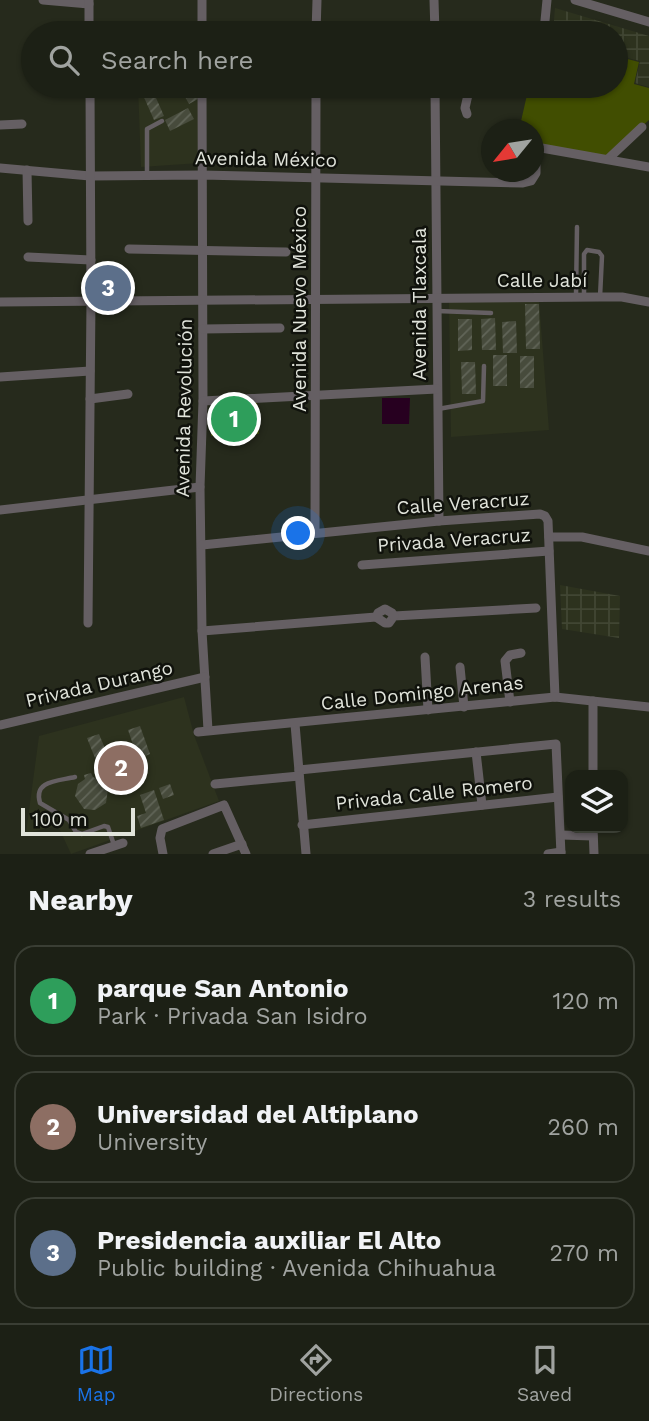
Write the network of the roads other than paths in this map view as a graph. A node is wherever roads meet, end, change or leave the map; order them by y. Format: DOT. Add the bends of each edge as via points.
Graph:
graph roads {
  1 [pos="43,0"];
  2 [pos="202,0"];
  3 [pos="317,0"];
  4 [pos="434,0"];
  5 [pos="547,0"];
  6 [pos="575,0"];
  7 [pos="89,2"];
  8 [pos="89,21"];
  9 [pos="202,21"];
  10 [pos="316,21"];
  11 [pos="434,21"];
  12 [pos="545,21"];
  13 [pos="649,22"];
  14 [pos="90,98"];
  15 [pos="202,98"];
  16 [pos="316,98"];
  17 [pos="435,98"];
  18 [pos="467,98"];
  19 [pos="467,114"];
  20 [pos="162,121"];
  21 [pos="22,124"];
  22 [pos="0,125"];
  23 [pos="642,127"];
  24 [pos="608,159"];
  25 [pos="649,167"];
  26 [pos="0,168"];
  27 [pos="27,170"];
  28 [pos="147,175"];
  29 [pos="202,175"];
  30 [pos="90,176"];
  31 [pos="316,177"];
  32 [pos="436,180"];
  33 [pos="28,221"];
  34 [pos="577,228"];
  35 [pos="129,250"];
  36 [pos="203,250"];
  37 [pos="286,252"];
  38 [pos="27,257"];
  39 [pos="91,260"];
  40 [pos="580,297"];
  41 [pos="600,297"];
  42 [pos="436,298"];
  43 [pos="203,299"];
  44 [pos="316,299"];
  45 [pos="91,300"];
  46 [pos="0,302"];
  47 [pos="649,302"];
  48 [pos="436,312"];
  49 [pos="491,313"];
  50 [pos="280,328"];
  51 [pos="203,329"];
  52 [pos="484,366"];
  53 [pos="90,370"];
  54 [pos="0,377"];
  55 [pos="437,389"];
  56 [pos="128,394"];
  57 [pos="316,395"];
  58 [pos="90,399"];
  59 [pos="203,401"];
  60 [pos="438,409"];
  61 [pos="201,487"];
  62 [pos="90,499"];
  63 [pos="0,510"];
  64 [pos="439,521"];
  65 [pos="315,533"];
  66 [pos="549,537"];
  67 [pos="202,545"];
  68 [pos="549,551"];
  69 [pos="649,551"];
  70 [pos="362,565"];
  71 [pos="536,608"];
  72 [pos="88,623"];
  73 [pos="202,631"];
  74 [pos="521,653"];
  75 [pos="425,657"];
  76 [pos="460,667"];
  77 [pos="205,677"];
  78 [pos="555,697"];
  79 [pos="593,701"];
  80 [pos="510,702"];
  81 [pos="464,707"];
  82 [pos="649,707"];
  83 [pos="428,710"];
  84 [pos="295,724"];
  85 [pos="0,725"];
  86 [pos="203,731"];
  87 [pos="476,752"];
  88 [pos="593,770"];
  89 [pos="299,773"];
  90 [pos="75,777"];
  91 [pos="215,784"];
  92 [pos="558,797"];
  93 [pos="482,805"];
  94 [pos="302,825"];
  95 [pos="582,833"];
  96 [pos="593,833"];
  97 [pos="561,835"];
  98 [pos="242,844"];
  99 [pos="119,845"];
  100 [pos="561,853"];
  101 [pos="90,854"];
  102 [pos="163,854"];
  103 [pos="213,854"];
  104 [pos="246,854"];
  105 [pos="306,854"];
  106 [pos="548,854"];
  107 [pos="594,854"];
  1 -- 7 [label="street"];
  2 -- 9 [label="street"];
  3 -- 10 [label="street"];
  4 -- 11 [label="street"];
  5 -- 12 [label="street"];
  6 -- 13 [label="street"];
  7 -- 8 [label="street"];
  14 -- 30 [label="street"];
  15 -- 29 [label="street, Avenida Revolución"];
  16 -- 31 [label="street, Avenida Nuevo México"];
  17 -- 32 [label="street, Avenida Tlaxcala"];
  18 -- 19 [label="street"];
  20 -- 28 [label="lane" via="147,129"];
  21 -- 22 [label="street"];
  23 -- 24 [label="street"];
  24 -- 25 [label="street"];
  24 -- 32 [label="street, Avenida México" via="536,147 536,173 531,181"];
  26 -- 27 [label="street, Avenida México"];
  27 -- 30 [label="street, Avenida México"];
  27 -- 33 [label="street"];
  28 -- 29 [label="street, Avenida México"];
  28 -- 30 [label="street, Avenida México"];
  29 -- 31 [label="street, Avenida México"];
  29 -- 36 [label="street, Avenida Revolución"];
  30 -- 39 [label="street"];
  31 -- 32 [label="street, Avenida México"];
  31 -- 44 [label="street, Avenida Nuevo México"];
  32 -- 42 [label="street, Avenida Tlaxcala"];
  34 -- 40 [label="lane"];
  35 -- 36 [label="street"];
  36 -- 37 [label="street"];
  36 -- 43 [label="street, Avenida Revolución"];
  38 -- 39 [label="street"];
  39 -- 45 [label="street"];
  40 -- 41 [label="street, Calle Jabí"];
  40 -- 41 [label="lane" via="587,250 602,256"];
  40 -- 42 [label="street, Calle Jabí"];
  41 -- 47 [label="street, Calle Jabí"];
  42 -- 44 [label="street, Calle Jabí"];
  42 -- 48 [label="street, Avenida Tlaxcala"];
  43 -- 44 [label="street, Calle Jabí"];
  43 -- 45 [label="street, Calle Jabí"];
  43 -- 51 [label="street, Avenida Revolución"];
  44 -- 57 [label="street, Avenida Nuevo México"];
  45 -- 46 [label="street, Calle Jabí"];
  45 -- 53 [label="street"];
  48 -- 49 [label="lane"];
  48 -- 55 [label="street, Avenida Tlaxcala"];
  50 -- 51 [label="street"];
  51 -- 59 [label="street, Avenida Revolución"];
  52 -- 60 [label="lane" via="483,401"];
  53 -- 54 [label="street"];
  53 -- 58 [label="street"];
  55 -- 57 [label="street"];
  55 -- 60 [label="street, Avenida Tlaxcala"];
  56 -- 58 [label="street"];
  57 -- 59 [label="street"];
  57 -- 65 [label="street, Avenida Nuevo México"];
  58 -- 62 [label="street"];
  59 -- 61 [label="street, Avenida Revolución"];
  60 -- 64 [label="street, Avenida Tlaxcala"];
  61 -- 62 [label="street"];
  61 -- 67 [label="street, Avenida Revolución"];
  62 -- 63 [label="street"];
  62 -- 72 [label="street"];
  64 -- 65 [label="street, Calle Veracruz"];
  64 -- 66 [label="street, Calle Veracruz" via="540,514 548,521"];
  65 -- 67 [label="street, Calle Veracruz"];
  66 -- 68 [label="street"];
  66 -- 69 [label="street" via="582,537"];
  67 -- 73 [label="street, Avenida Revolución"];
  68 -- 70 [label="street, Privada Veracruz"];
  68 -- 78 [label="street"];
  71 -- 73 [label="street" via="394,616 385,623 376,617"];
  73 -- 77 [label="street, Avenida Revolución"];
  74 -- 80 [label="street" via="507,657"];
  75 -- 83 [label="street"];
  76 -- 81 [label="street"];
  77 -- 85 [label="street, Privada Durango"];
  77 -- 86 [label="street, Avenida Revolución"];
  78 -- 79 [label="street, Calle Domingo Arenas"];
  78 -- 80 [label="street, Calle Domingo Arenas"];
  79 -- 82 [label="street, Calle Domingo Arenas"];
  79 -- 88 [label="street"];
  80 -- 81 [label="street, Calle Domingo Arenas"];
  81 -- 83 [label="street, Calle Domingo Arenas"];
  83 -- 84 [label="street, Calle Domingo Arenas"];
  84 -- 86 [label="street, Calle Domingo Arenas"];
  84 -- 89 [label="street"];
  87 -- 89 [label="street"];
  87 -- 92 [label="street, Privada Calle Romero" via="556,744"];
  87 -- 93 [label="street"];
  89 -- 91 [label="street"];
  89 -- 94 [label="street"];
  90 -- 99 [label="lane" via="46,783 37,795 40,803 69,820 76,832 108,827"];
  92 -- 93 [label="street, Privada Calle Romero"];
  92 -- 97 [label="street"];
  93 -- 94 [label="street, Privada Calle Romero"];
  94 -- 105 [label="street"];
  95 -- 97 [label="street"];
  96 -- 107 [label="street"];
  97 -- 100 [label="street"];
  98 -- 102 [label="street" via="224,805 162,829"];
  98 -- 103 [label="street"];
  98 -- 104 [label="street"];
  99 -- 101 [label="street"];
  100 -- 106 [label="street"];
}
